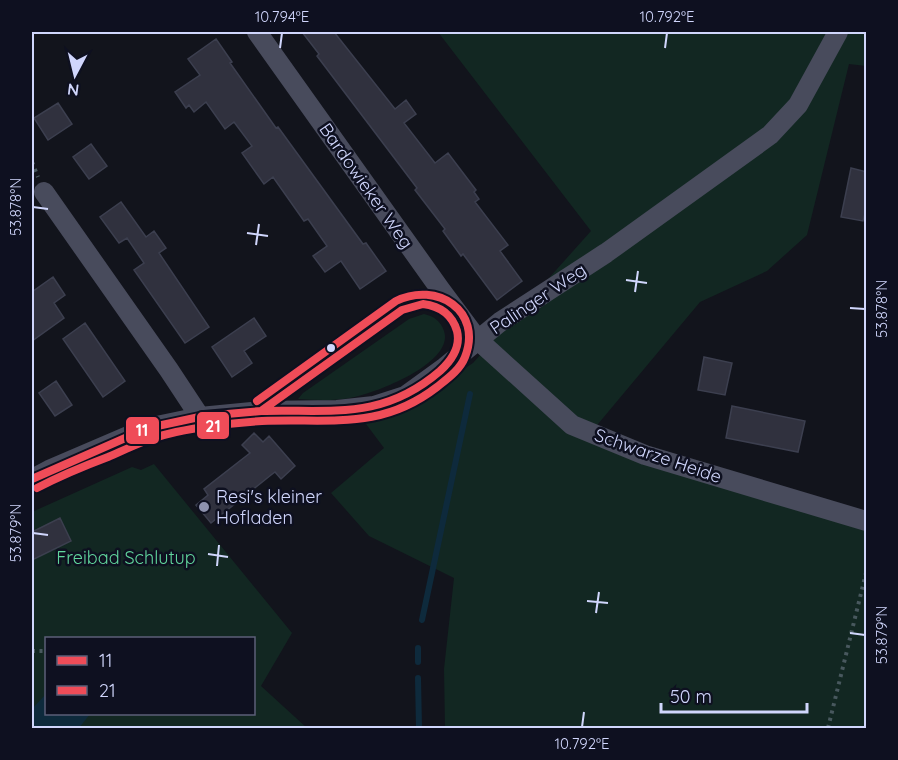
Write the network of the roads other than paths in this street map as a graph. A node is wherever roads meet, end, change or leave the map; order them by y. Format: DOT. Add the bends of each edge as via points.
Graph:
graph roads {
  1 [pos="257,32"];
  2 [pos="838,32"];
  3 [pos="44,192"];
  4 [pos="478,340"];
  5 [pos="445,367"];
  6 [pos="261,411"];
  7 [pos="200,417"];
  8 [pos="32,479"];
  9 [pos="867,521"];
  1 -- 4 [label="street, Bardowieker Weg"];
  2 -- 4 [label="street, Palinger Weg" via="798,105 770,135 606,254"];
  3 -- 7 [label="street"];
  4 -- 5 [label="street, Palinger Weg"];
  4 -- 9 [label="street, Schwarze Heide" via="572,425 645,455"];
  5 -- 6 [label="street, Palinger Weg" via="405,396 374,406"];
  5 -- 6 [label="lane" via="458,346 454,322 437,306 413,305"];
  6 -- 7 [label="street, Palinger Weg"];
  7 -- 8 [label="street, Palinger Weg" via="147,428"];
}
